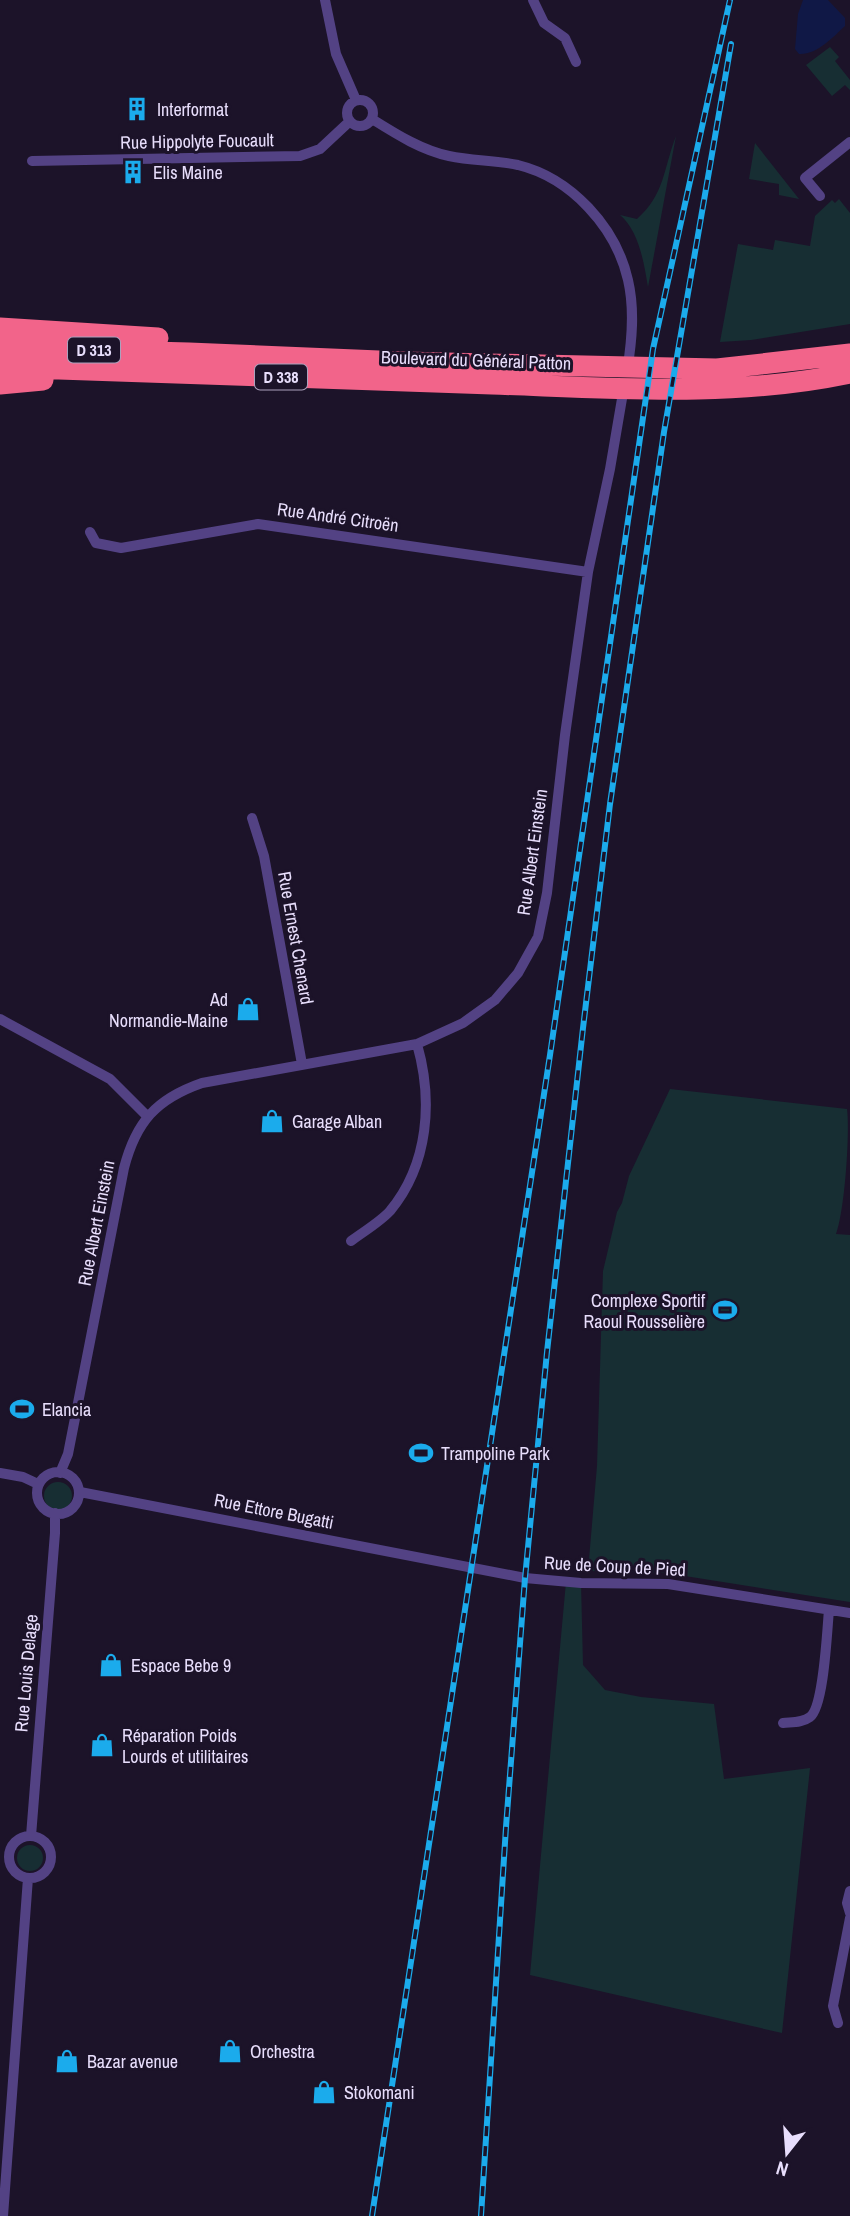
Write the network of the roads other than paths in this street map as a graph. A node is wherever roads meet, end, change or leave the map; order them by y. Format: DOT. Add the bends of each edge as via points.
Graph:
graph roads {
  1 [pos="325,0"];
  2 [pos="533,0"];
  3 [pos="576,62"];
  4 [pos="356,100"];
  5 [pos="372,120"];
  6 [pos="350,121"];
  7 [pos="850,142"];
  8 [pos="32,161"];
  9 [pos="820,196"];
  10 [pos="0,328"];
  11 [pos="0,348"];
  12 [pos="850,354"];
  13 [pos="403,362"];
  14 [pos="0,367"];
  15 [pos="100,371"];
  16 [pos="850,373"];
  17 [pos="569,376"];
  18 [pos="715,379"];
  19 [pos="0,384"];
  20 [pos="90,531"];
  21 [pos="588,572"];
  22 [pos="252,818"];
  23 [pos="0,1018"];
  24 [pos="417,1044"];
  25 [pos="302,1064"];
  26 [pos="147,1116"];
  27 [pos="351,1241"];
  28 [pos="60,1473"];
  29 [pos="0,1474"];
  30 [pos="38,1484"];
  31 [pos="80,1492"];
  32 [pos="55,1513"];
  33 [pos="461,1567"];
  34 [pos="829,1610"];
  35 [pos="850,1613"];
  36 [pos="783,1723"];
  37 [pos="31,1836"];
  38 [pos="27,1878"];
  39 [pos="850,1891"];
  40 [pos="850,1915"];
  41 [pos="838,2023"];
  42 [pos="3,2216"];
  1 -- 4 [label="street" via="336,54"];
  2 -- 3 [label="street" via="544,23 565,38"];
  4 -- 5 [label="street" via="369,103"];
  4 -- 6 [label="street" via="347,109"];
  5 -- 6 [label="street" via="361,126"];
  5 -- 21 [label="street, Rue Albert Einstein" via="425,149 519,166 563,186 591,210 624,263 632,336"];
  6 -- 8 [label="street, Rue Hippolyte Foucault" via="320,149 300,156"];
  7 -- 9 [label="street" via="805,178"];
  10 -- 13 [label="highway, D 338" via="355,352"];
  11 -- 13 [label="highway, D 313"];
  12 -- 18 [label="highway, Boulevard du Général Patton / D 338"];
  13 -- 17 [label="highway, Boulevard du Général Patton / D 338"];
  14 -- 15 [label="highway, D 313"];
  15 -- 17 [label="highway, Boulevard du Général Patton / D 338"];
  15 -- 19 [label="highway, D 338" via="75,379"];
  16 -- 18 [label="highway, Boulevard du Général Patton / D 338" via="795,383"];
  17 -- 18 [label="highway, Boulevard du Général Patton / D 338"];
  20 -- 21 [label="street, Rue André Citroën" via="96,543 121,548 258,524"];
  21 -- 24 [label="street, Rue Albert Einstein" via="538,937 495,1000 464,1023"];
  22 -- 25 [label="street, Rue Ernest Chenard" via="264,856"];
  23 -- 26 [label="street" via="110,1079"];
  24 -- 25 [label="street, Rue Albert Einstein"];
  24 -- 27 [label="street" via="428,1108 411,1177 389,1212"];
  25 -- 26 [label="street, Rue Albert Einstein" via="202,1083 173,1095"];
  26 -- 28 [label="street, Rue Albert Einstein" via="127,1158 68,1454"];
  28 -- 30 [label="street"];
  28 -- 31 [label="street" via="74,1480"];
  29 -- 30 [label="street"];
  30 -- 32 [label="street" via="39,1501"];
  31 -- 32 [label="street" via="74,1507"];
  31 -- 33 [label="street, Rue Ettore Bugatti"];
  32 -- 37 [label="street, Rue Louis Delage"];
  33 -- 34 [label="street, Rue de Coup de Pied" via="566,1583 668,1584"];
  34 -- 35 [label="street, Rue de Coup de Pied"];
  34 -- 36 [label="street" via="819,1703 811,1717"];
  37 -- 38 [label="street" via="16,1842 9,1857 12,1869"];
  37 -- 38 [label="street" via="47,1844 51,1862 45,1873"];
  38 -- 42 [label="street"];
  39 -- 40 [label="street"];
  40 -- 41 [label="street" via="833,2006"];
}
